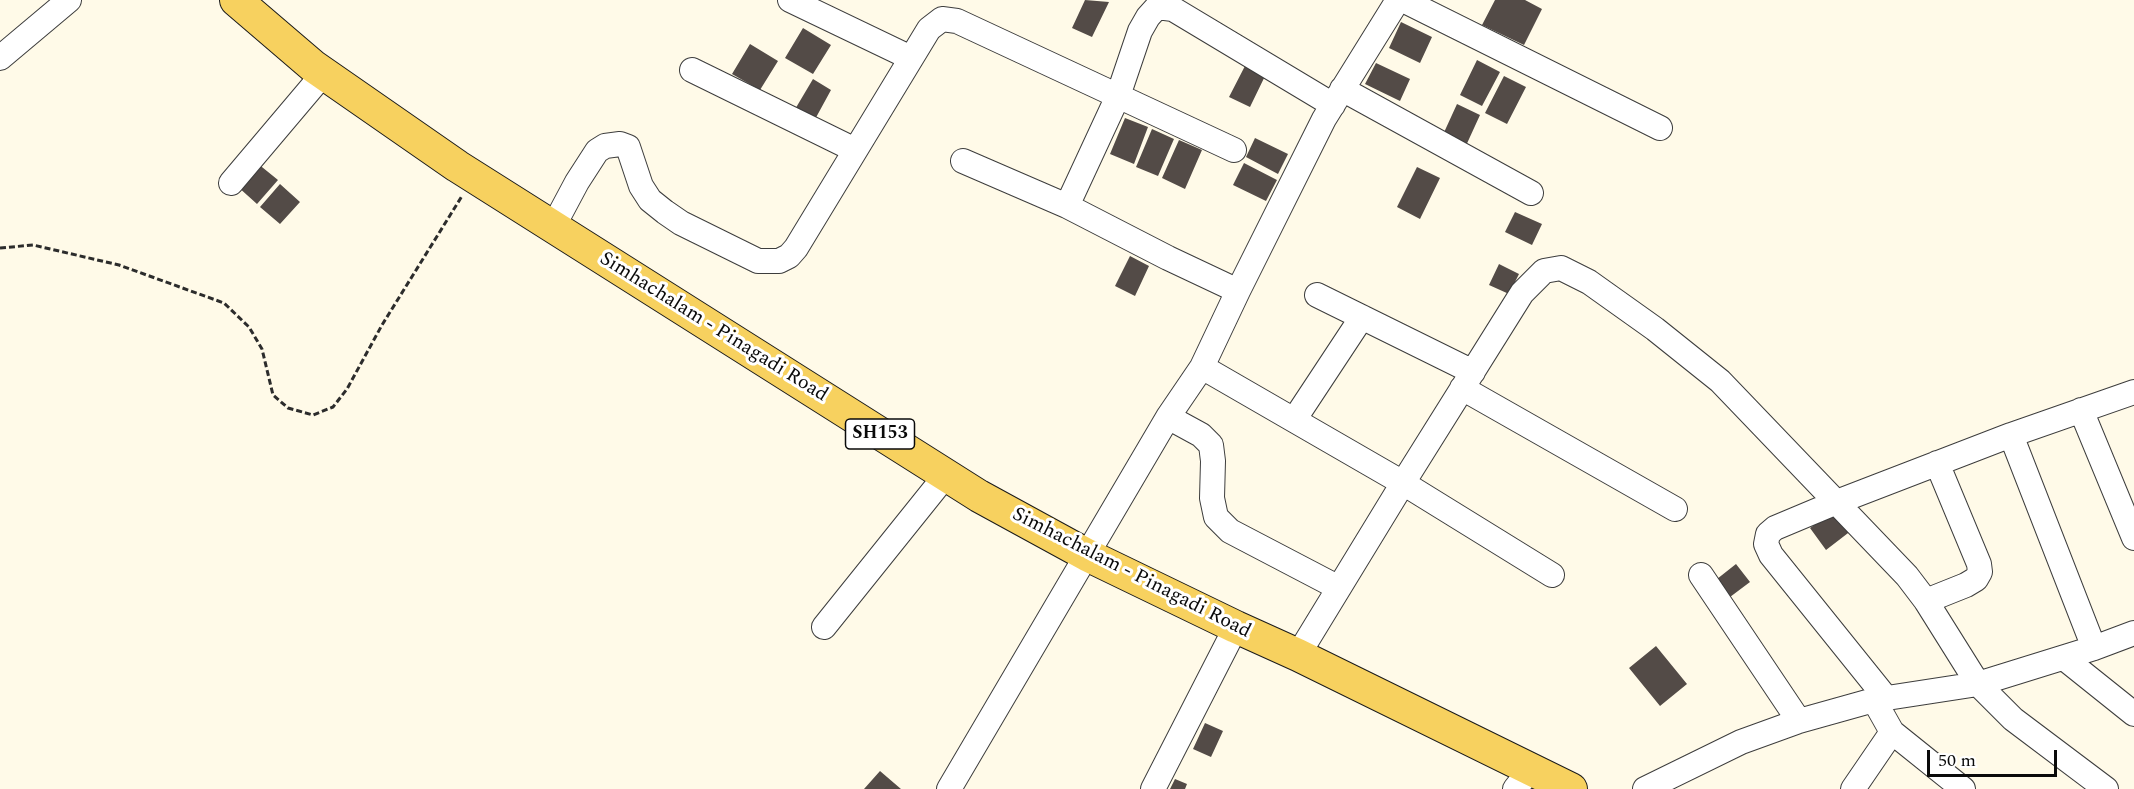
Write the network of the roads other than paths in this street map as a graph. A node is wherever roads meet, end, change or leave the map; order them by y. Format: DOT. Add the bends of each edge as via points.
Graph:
graph roads {
  1 [pos="69,0"];
  2 [pos="236,0"];
  3 [pos="790,0"];
  4 [pos="1400,0"];
  5 [pos="0,58"];
  6 [pos="911,58"];
  7 [pos="692,70"];
  8 [pos="324,73"];
  9 [pos="1118,96"];
  10 [pos="1338,97"];
  11 [pos="1660,128"];
  12 [pos="855,150"];
  13 [pos="1234,150"];
  14 [pos="963,161"];
  15 [pos="231,183"];
  16 [pos="1532,193"];
  17 [pos="1067,206"];
  18 [pos="553,227"];
  19 [pos="1238,291"];
  20 [pos="1317,295"];
  21 [pos="1362,317"];
  22 [pos="1202,367"];
  23 [pos="1468,380"];
  24 [pos="2134,392"];
  25 [pos="2081,410"];
  26 [pos="1168,417"];
  27 [pos="1294,420"];
  28 [pos="2011,435"];
  29 [pos="1937,463"];
  30 [pos="946,475"];
  31 [pos="1402,483"];
  32 [pos="1837,502"];
  33 [pos="1676,509"];
  34 [pos="2134,538"];
  35 [pos="1087,555"];
  36 [pos="1552,575"];
  37 [pos="1701,575"];
  38 [pos="1339,588"];
  39 [pos="1926,601"];
  40 [pos="824,627"];
  41 [pos="1236,627"];
  42 [pos="2134,633"];
  43 [pos="2094,648"];
  44 [pos="1299,655"];
  45 [pos="2064,658"];
  46 [pos="1978,684"];
  47 [pos="1880,699"];
  48 [pos="2134,714"];
  49 [pos="1799,721"];
  50 [pos="1892,732"];
  51 [pos="1522,780"];
  52 [pos="949,789"];
  53 [pos="1153,789"];
  54 [pos="1571,789"];
  55 [pos="1645,789"];
  56 [pos="1853,789"];
  57 [pos="1963,789"];
  58 [pos="2106,789"];
  1 -- 5 [label="street"];
  2 -- 8 [label="main road, Simhachalam - Pinagadi Road / SH153"];
  3 -- 6 [label="street"];
  4 -- 10 [label="street"];
  4 -- 11 [label="street"];
  6 -- 9 [label="street" via="929,29 942,19 957,21"];
  6 -- 12 [label="street"];
  7 -- 12 [label="street"];
  8 -- 15 [label="street"];
  8 -- 18 [label="main road, Simhachalam - Pinagadi Road / SH153"];
  9 -- 10 [label="street" via="1140,32 1157,7 1173,9"];
  9 -- 13 [label="street"];
  9 -- 17 [label="street"];
  10 -- 16 [label="street"];
  10 -- 19 [label="street"];
  12 -- 18 [label="street" via="796,248 779,261 758,261 665,212 650,200 628,147 620,144 605,146 597,152"];
  14 -- 17 [label="street"];
  17 -- 19 [label="street"];
  18 -- 30 [label="main road, Simhachalam - Pinagadi Road / SH153"];
  19 -- 22 [label="street"];
  20 -- 21 [label="street"];
  21 -- 23 [label="street"];
  21 -- 27 [label="street"];
  22 -- 26 [label="street"];
  22 -- 27 [label="street"];
  23 -- 31 [label="street"];
  23 -- 32 [label="street" via="1522,293 1544,271 1561,268 1589,282 1720,381"];
  23 -- 33 [label="street"];
  24 -- 25 [label="street"];
  25 -- 28 [label="street"];
  25 -- 34 [label="street"];
  26 -- 35 [label="street"];
  26 -- 38 [label="street" via="1211,445 1216,518 1230,531"];
  27 -- 31 [label="street"];
  28 -- 29 [label="street"];
  28 -- 43 [label="street"];
  29 -- 32 [label="street"];
  29 -- 39 [label="street" via="1980,572 1965,585"];
  30 -- 35 [label="main road, Simhachalam - Pinagadi Road / SH153"];
  30 -- 40 [label="street"];
  31 -- 36 [label="street"];
  31 -- 38 [label="street"];
  32 -- 39 [label="street"];
  32 -- 47 [label="street" via="1775,528 1768,534 1766,544"];
  35 -- 41 [label="main road, Simhachalam - Pinagadi Road / SH153"];
  35 -- 52 [label="street"];
  37 -- 49 [label="street"];
  38 -- 44 [label="street"];
  39 -- 46 [label="street"];
  41 -- 44 [label="main road, Simhachalam - Pinagadi Road / SH153"];
  41 -- 53 [label="street"];
  42 -- 43 [label="street"];
  43 -- 45 [label="street"];
  44 -- 51 [label="main road, Simhachalam - Pinagadi Road / SH153"];
  45 -- 46 [label="street"];
  45 -- 48 [label="street"];
  46 -- 47 [label="street"];
  46 -- 58 [label="street" via="2013,719"];
  47 -- 49 [label="street"];
  47 -- 50 [label="street"];
  49 -- 55 [label="street" via="1741,742"];
  50 -- 56 [label="street"];
  50 -- 57 [label="street"];
  51 -- 54 [label="main road, Simhachalam - Pinagadi Road / SH153"];
}
